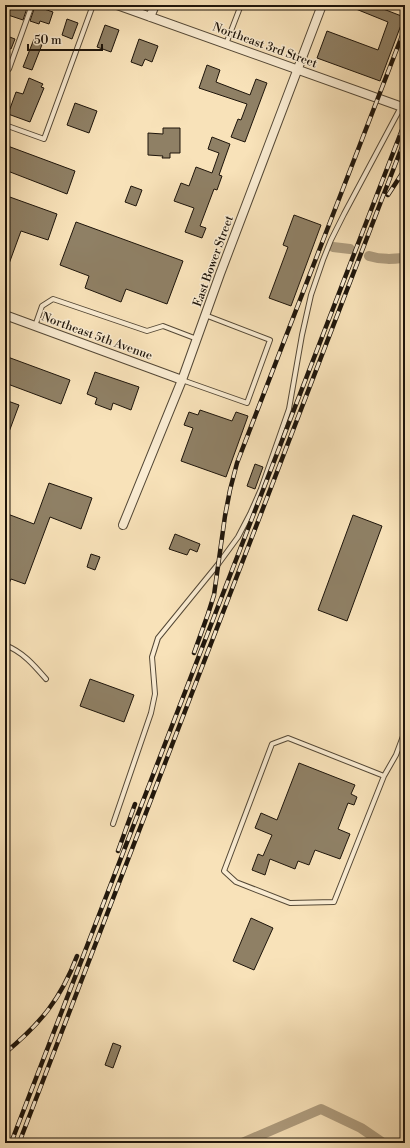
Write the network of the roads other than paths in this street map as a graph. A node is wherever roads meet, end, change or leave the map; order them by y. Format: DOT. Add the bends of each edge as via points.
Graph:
graph roads {
  1 [pos="32,5"];
  2 [pos="93,5"];
  3 [pos="117,5"];
  4 [pos="155,5"];
  5 [pos="241,5"];
  6 [pos="322,5"];
  7 [pos="150,17"];
  8 [pos="226,44"];
  9 [pos="9,69"];
  10 [pos="298,70"];
  11 [pos="403,107"];
  12 [pos="5,125"];
  13 [pos="5,315"];
  14 [pos="205,315"];
  15 [pos="35,326"];
  16 [pos="197,339"];
  17 [pos="182,380"];
  18 [pos="123,525"];
  19 [pos="5,645"];
  20 [pos="46,679"];
  21 [pos="405,731"];
  22 [pos="384,776"];
  23 [pos="113,824"];
  1 -- 9 [label="lane"];
  2 -- 12 [label="lane" via="44,139"];
  3 -- 7 [label="street, Northeast 3rd Street"];
  4 -- 7 [label="street"];
  5 -- 8 [label="lane"];
  6 -- 10 [label="street, East Bower Street"];
  7 -- 8 [label="street, Northeast 3rd Street"];
  8 -- 10 [label="street, Northeast 3rd Street"];
  10 -- 11 [label="street, Northeast 3rd Street"];
  10 -- 14 [label="street, East Bower Street"];
  11 -- 23 [label="lane" via="344,214 323,260 311,295 289,409 250,514 238,537 219,563 158,638 152,657 155,694 152,713"];
  13 -- 15 [label="street, Northeast 5th Avenue"];
  14 -- 16 [label="street, East Bower Street"];
  14 -- 17 [label="lane" via="270,340 246,402"];
  15 -- 16 [label="lane" via="42,306 54,299 147,331 163,326"];
  15 -- 17 [label="street, Northeast 5th Avenue"];
  16 -- 17 [label="street, East Bower Street"];
  17 -- 18 [label="street, East Bower Street"];
  19 -- 20 [label="lane" via="29,659"];
  21 -- 22 [label="lane"];
  22 -- 22 [label="lane" via="334,902 290,903 236,882 224,871 272,744 288,738"];
}
